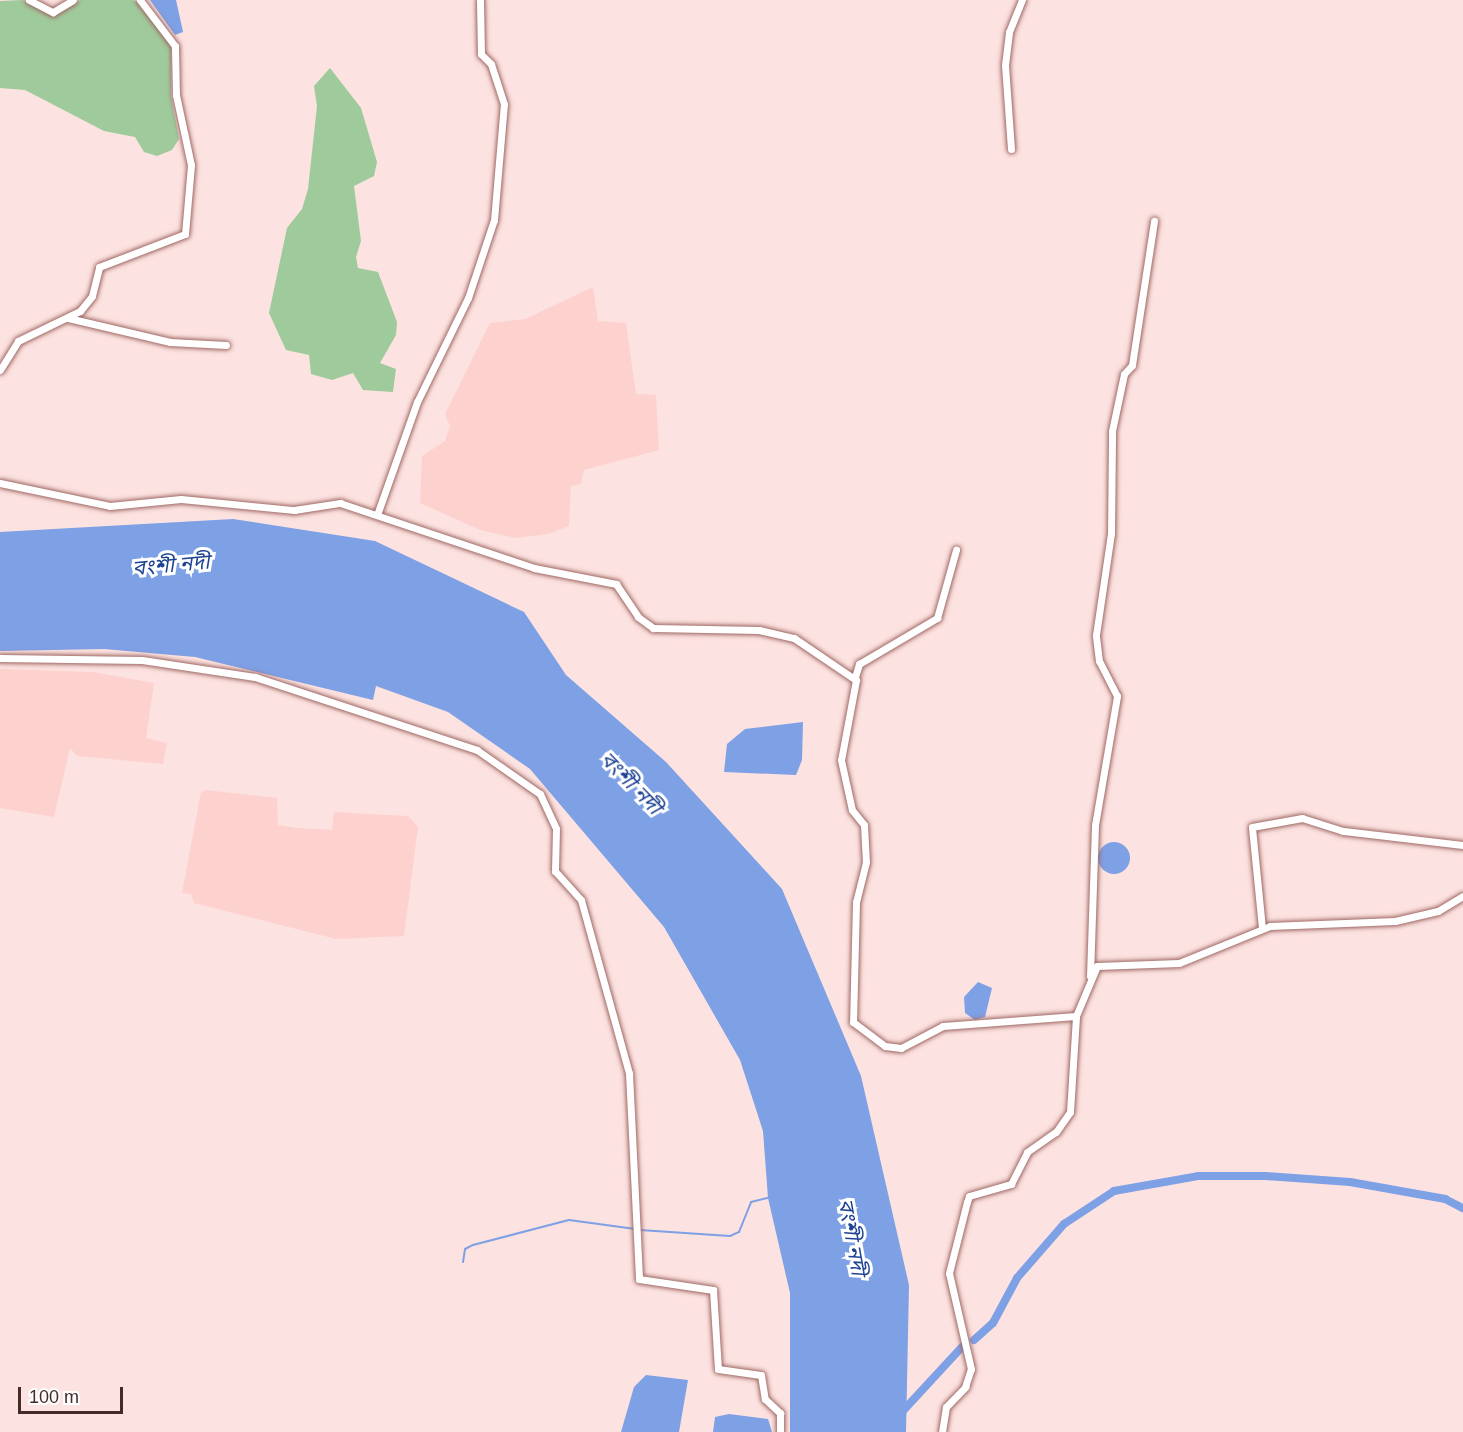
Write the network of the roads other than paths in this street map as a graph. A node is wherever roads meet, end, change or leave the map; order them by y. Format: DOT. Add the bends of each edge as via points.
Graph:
graph roads {
  1 [pos="29,0"];
  2 [pos="73,0"];
  3 [pos="140,0"];
  4 [pos="480,0"];
  5 [pos="1022,0"];
  6 [pos="1011,149"];
  7 [pos="1154,221"];
  8 [pos="68,318"];
  9 [pos="226,345"];
  10 [pos="0,370"];
  11 [pos="0,483"];
  12 [pos="378,512"];
  13 [pos="956,550"];
  14 [pos="0,658"];
  15 [pos="855,677"];
  16 [pos="1463,845"];
  17 [pos="1463,896"];
  18 [pos="1262,928"];
  19 [pos="1090,976"];
  20 [pos="1076,1016"];
  21 [pos="780,1432"];
  22 [pos="942,1432"];
  1 -- 2 [label="street" via="53,12"];
  3 -- 8 [label="street" via="175,45 176,95 190,165 184,234 99,267 92,296"];
  4 -- 12 [label="street" via="481,54 491,64 504,104 494,220 468,298 417,402"];
  5 -- 6 [label="street" via="1009,32 1005,65"];
  7 -- 19 [label="street" via="1132,365 1120,385 1112,431 1111,534 1096,635 1099,661 1117,696 1095,825"];
  8 -- 9 [label="street" via="170,342"];
  8 -- 10 [label="street" via="18,341"];
  11 -- 12 [label="street" via="110,506 181,499 247,509 309,509 340,502"];
  12 -- 15 [label="street" via="534,568 616,584 638,617 653,628 780,633 822,652"];
  13 -- 15 [label="street" via="938,618 859,664"];
  14 -- 21 [label="street" via="142,660 255,677 477,750 540,794 556,829 555,871 581,900 629,1073 639,1279 713,1290 719,1371 761,1375 765,1399 780,1413"];
  15 -- 20 [label="street" via="854,712 841,760 852,810 864,825 866,862 856,902 853,1022 885,1046 901,1048 943,1026"];
  16 -- 18 [label="street" via="1343,831 1302,818 1252,827"];
  17 -- 18 [label="street" via="1438,911 1395,921"];
  18 -- 19 [label="street" via="1179,963 1097,966"];
  19 -- 20 [label="street"];
  20 -- 22 [label="street" via="1070,1112 1056,1132 1028,1152 1011,1184 969,1196 966,1202 949,1273 971,1369 964,1387 946,1407"];
}
